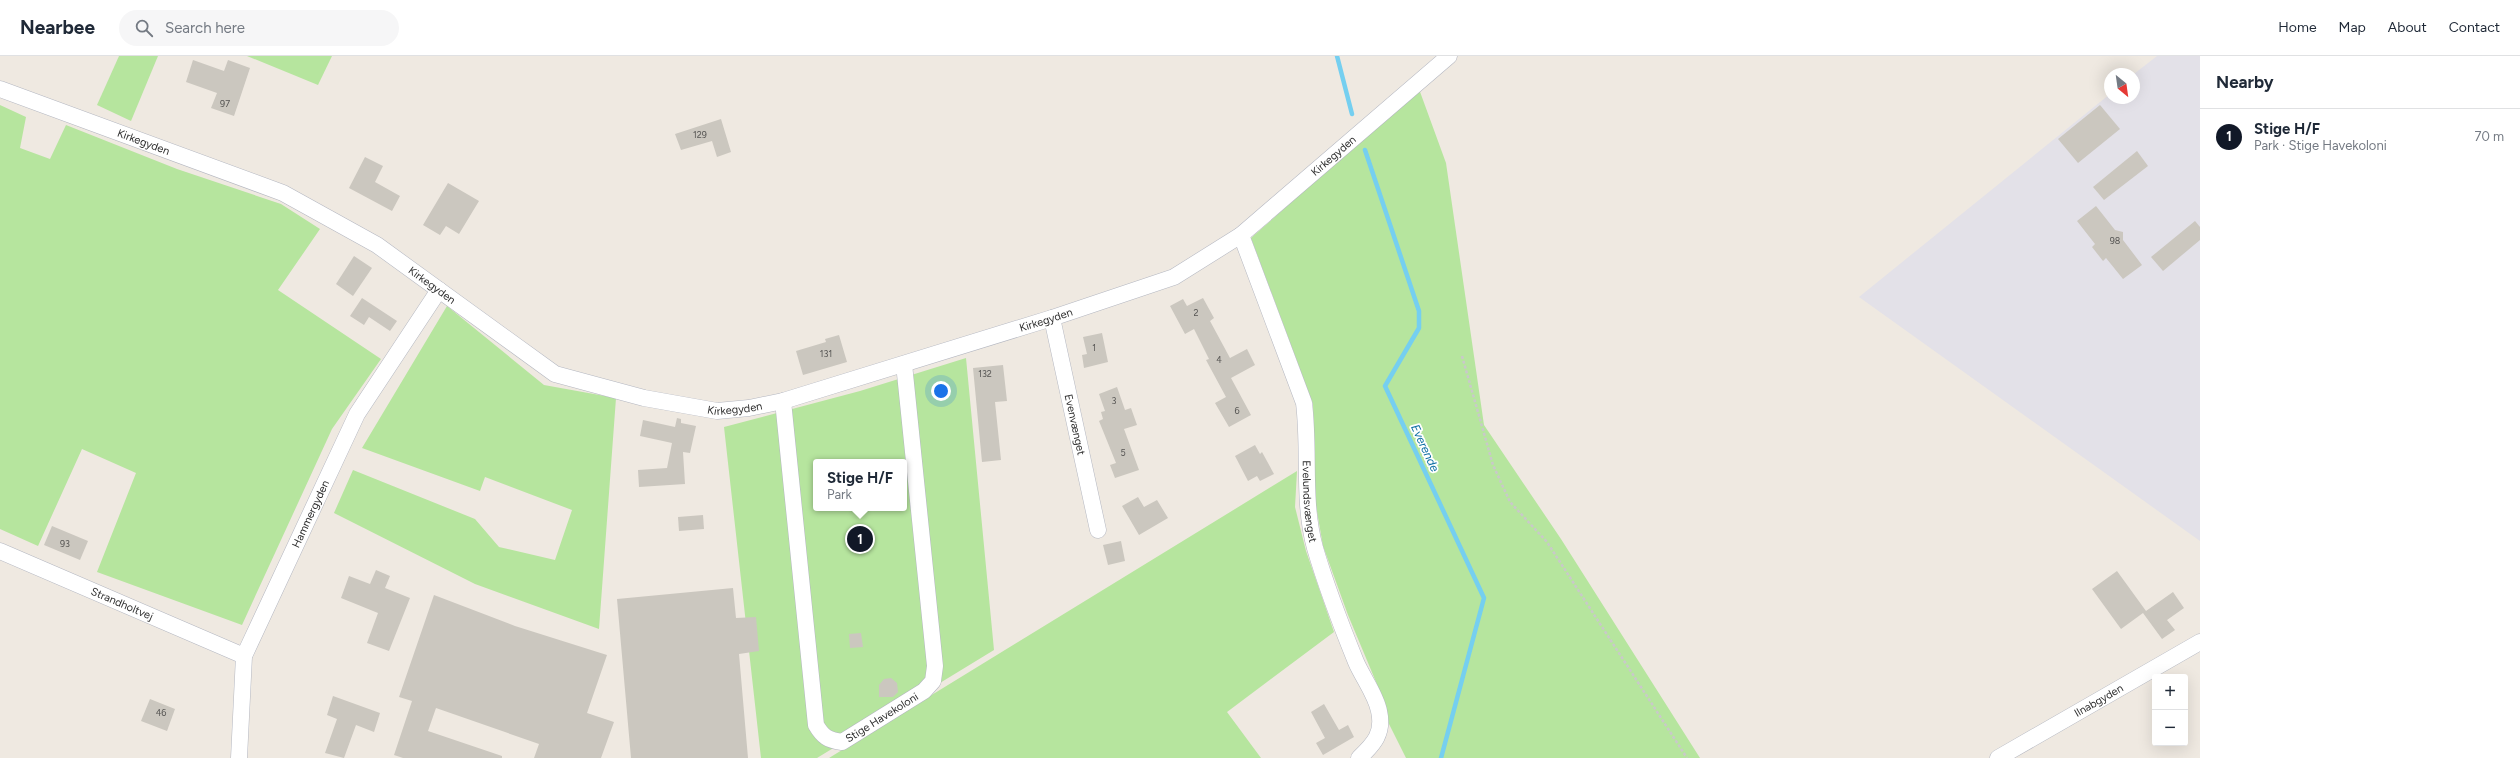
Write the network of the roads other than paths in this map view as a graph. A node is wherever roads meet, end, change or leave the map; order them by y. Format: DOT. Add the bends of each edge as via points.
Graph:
graph roads {
  1 [pos="1449,56"];
  2 [pos="0,89"];
  3 [pos="1241,235"];
  4 [pos="439,290"];
  5 [pos="1052,318"];
  6 [pos="904,364"];
  7 [pos="783,401"];
  8 [pos="1098,530"];
  9 [pos="0,551"];
  10 [pos="2200,642"];
  11 [pos="244,656"];
  12 [pos="239,758"];
  13 [pos="1359,758"];
  14 [pos="1998,758"];
  1 -- 3 [label="street, Kirkegyden"];
  2 -- 4 [label="street, Kirkegyden" via="283,192 377,245"];
  3 -- 5 [label="street, Kirkegyden" via="1174,277"];
  3 -- 13 [label="street, Evelundsvænget" via="1304,403 1307,426 1308,510 1315,547 1356,662 1379,711 1381,731 1375,743"];
  4 -- 7 [label="street, Kirkegyden" via="555,374 644,398 717,411"];
  4 -- 11 [label="street, Hammergyden" via="357,414"];
  5 -- 6 [label="street, Kirkegyden"];
  5 -- 8 [label="street, Evenvænget"];
  6 -- 7 [label="street, Kirkegyden"];
  6 -- 7 [label="street, Stige Havekoloni" via="935,666 933,682 924,691 842,742 822,736 816,725"];
  9 -- 11 [label="street, Strandholtvej"];
  10 -- 14 [label="street, Ilnabgyden"];
  11 -- 12 [label="street, Hammergyden"];
}
